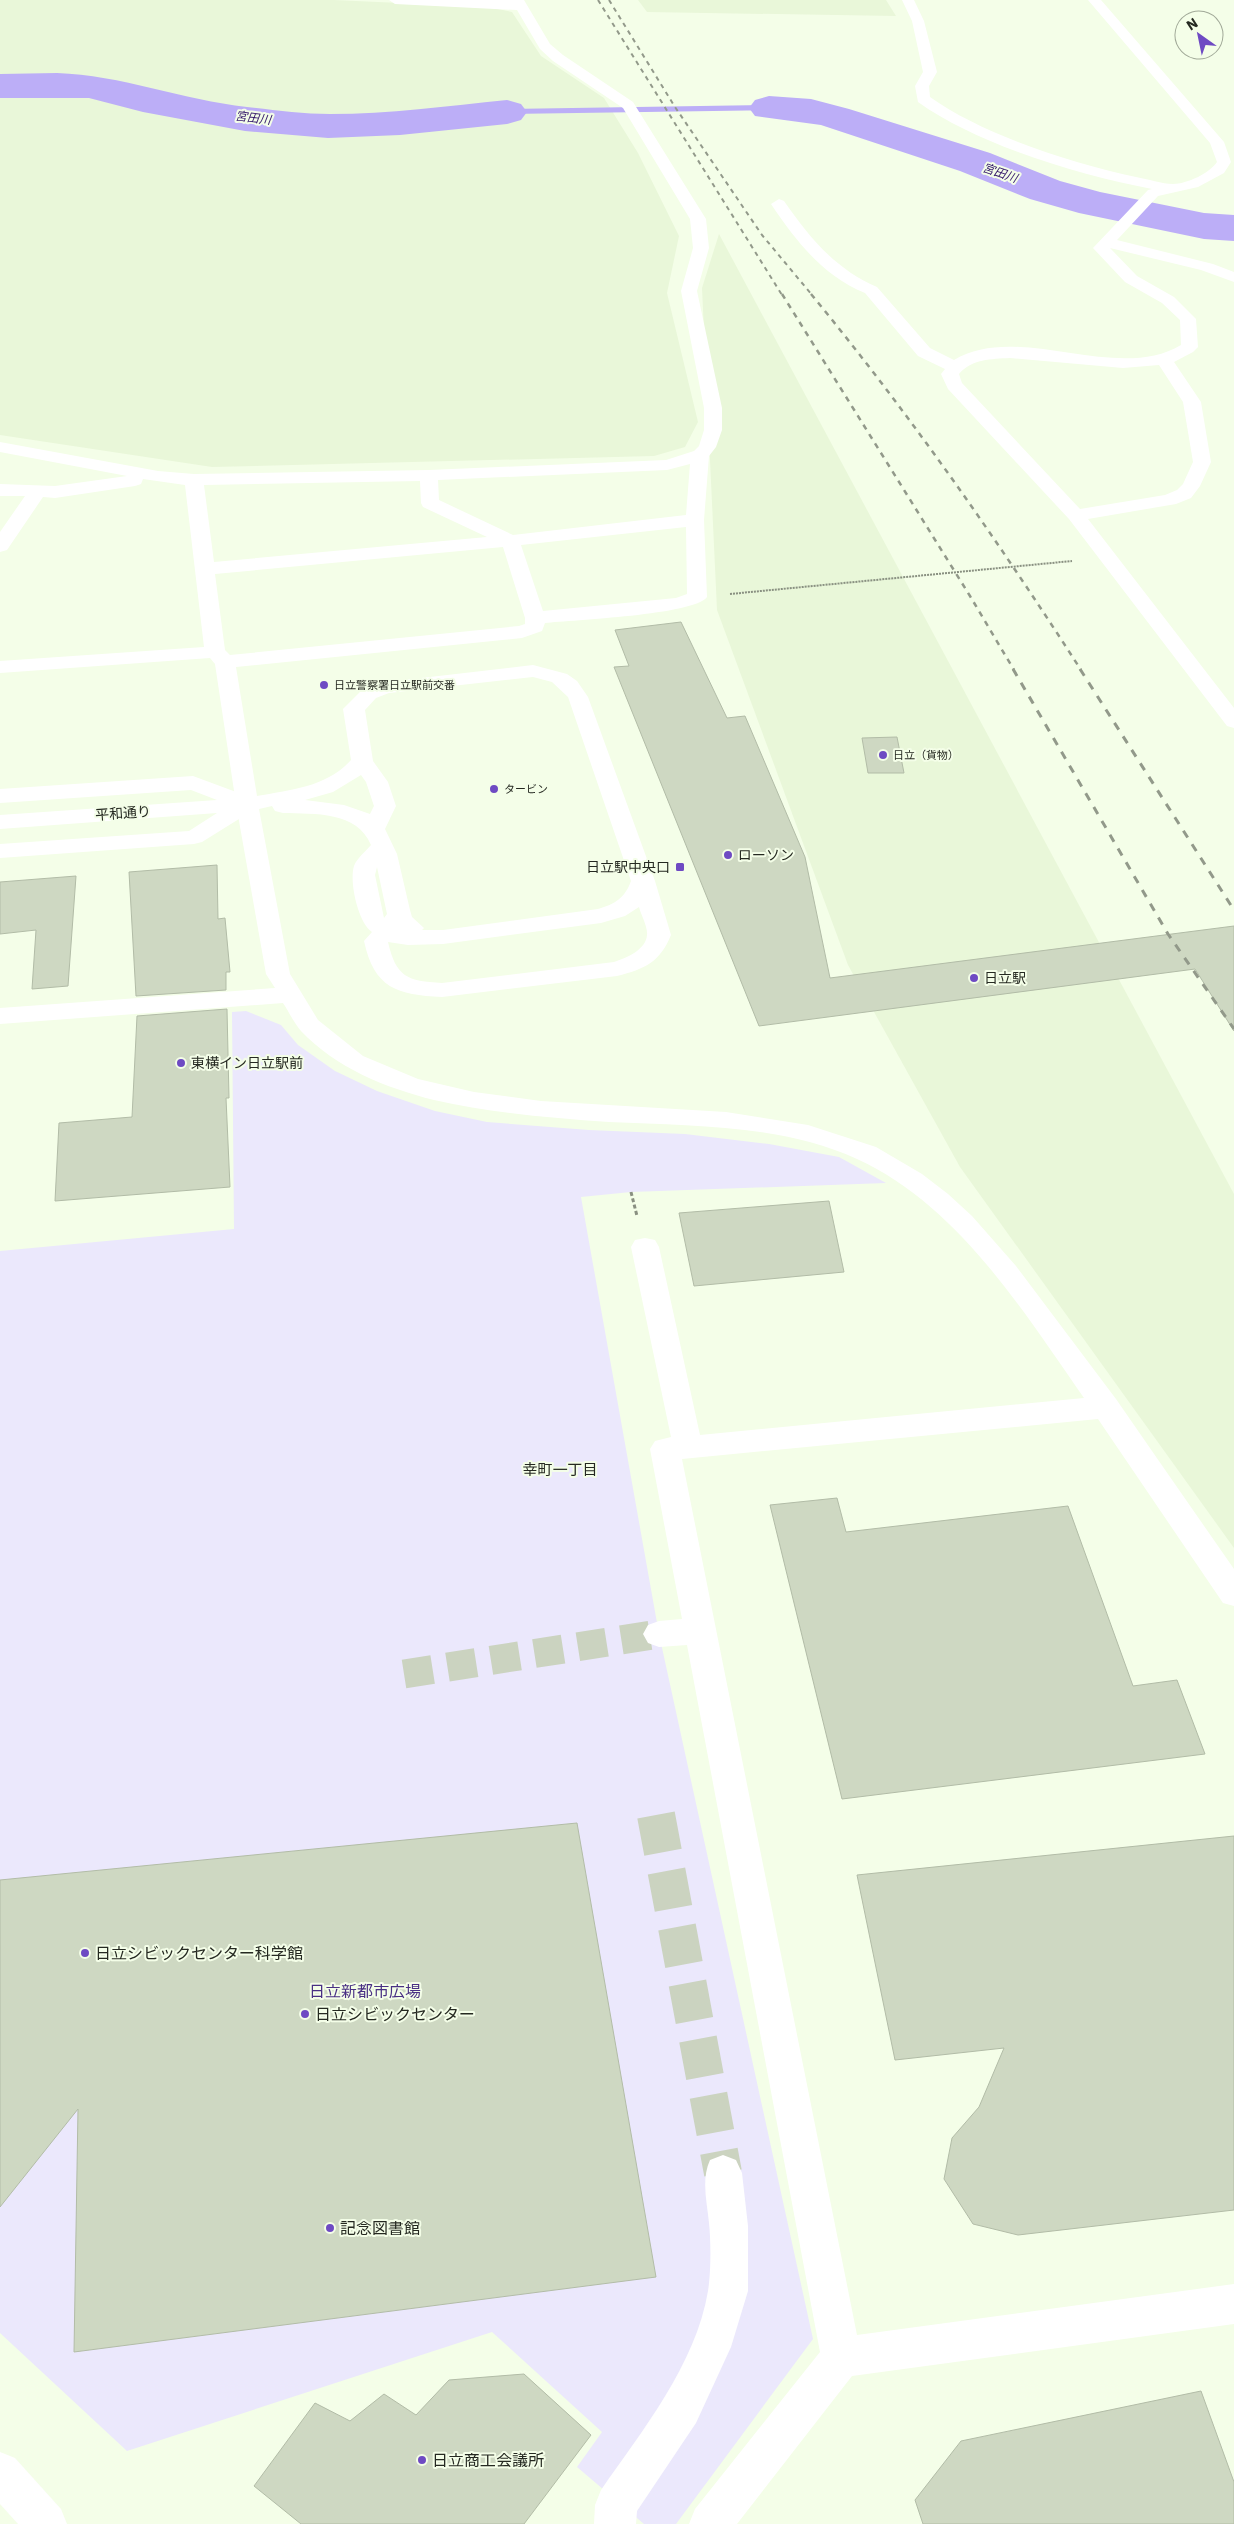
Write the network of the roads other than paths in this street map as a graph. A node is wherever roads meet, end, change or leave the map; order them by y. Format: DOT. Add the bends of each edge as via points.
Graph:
graph roads {
  1 [pos="394,0"];
  2 [pos="908,0"];
  3 [pos="1094,0"];
  4 [pos="520,3"];
  5 [pos="1174,188"];
  6 [pos="779,204"];
  7 [pos="1112,237"];
  8 [pos="1234,277"];
  9 [pos="1164,359"];
  10 [pos="954,367"];
  11 [pos="0,447"];
  12 [pos="700,455"];
  13 [pos="429,475"];
  14 [pos="158,476"];
  15 [pos="194,480"];
  16 [pos="0,490"];
  17 [pos="37,493"];
  18 [pos="1076,515"];
  19 [pos="696,520"];
  20 [pos="510,541"];
  21 [pos="0,546"];
  22 [pos="205,570"];
  23 [pos="535,618"];
  24 [pos="220,657"];
  25 [pos="0,667"];
  26 [pos="1234,722"];
  27 [pos="362,761"];
  28 [pos="0,796"];
  29 [pos="247,804"];
  30 [pos="0,822"];
  31 [pos="378,837"];
  32 [pos="0,851"];
  33 [pos="642,881"];
  34 [pos="392,923"];
  35 [pos="286,995"];
  36 [pos="0,1016"];
  37 [pos="644,1247"];
  38 [pos="1106,1407"];
  39 [pos="688,1446"];
  40 [pos="1234,1594"];
  41 [pos="700,1631"];
  42 [pos="659,1634"];
  43 [pos="723,2173"];
  44 [pos="1234,2304"];
  45 [pos="841,2356"];
  46 [pos="0,2473"];
  47 [pos="46,2524"];
  48 [pos="615,2524"];
  49 [pos="710,2524"];
  1 -- 4 [label="street"];
  2 -- 5 [label="street" via="918,21 930,72 922,86 923,99 941,113 1029,152 1072,166"];
  3 -- 5 [label="street" via="1217,142 1224,162 1219,170 1193,184"];
  4 -- 12 [label="street" via="545,46 628,105 698,219 701,248 689,291 713,408 713,430 707,447"];
  5 -- 7 [label="street" via="1153,193"];
  6 -- 10 [label="street" via="801,237 825,261 871,290 924,352"];
  7 -- 8 [label="street"];
  7 -- 9 [label="street" via="1101,248 1131,279 1168,300 1188,318 1190,347"];
  9 -- 10 [label="street" via="1108,361 988,354"];
  9 -- 18 [label="street" via="1192,402 1202,462 1191,486 1184,494 1169,500"];
  10 -- 18 [label="street" via="950,374 954,385"];
  11 -- 14 [label="street"];
  12 -- 13 [label="street" via="667,465"];
  12 -- 19 [label="street"];
  13 -- 15 [label="street"];
  13 -- 20 [label="street" via="430,503"];
  14 -- 15 [label="street"];
  14 -- 17 [label="street"];
  15 -- 22 [label="street"];
  16 -- 17 [label="street"];
  17 -- 21 [label="street"];
  18 -- 26 [label="street"];
  19 -- 20 [label="street"];
  19 -- 23 [label="street" via="697,597 680,604"];
  20 -- 22 [label="street"];
  20 -- 23 [label="street"];
  22 -- 24 [label="street"];
  23 -- 24 [label="street" via="535,627 522,632"];
  24 -- 25 [label="street"];
  24 -- 29 [label="street"];
  27 -- 29 [label="street" via="354,773 334,783"];
  27 -- 31 [label="street" via="377,782 385,806"];
  27 -- 33 [label="street" via="354,709 369,694 401,684 533,671 550,673 573,688 578,697"];
  28 -- 29 [label="street" via="193,783"];
  29 -- 30 [label="street, 平和通り"];
  29 -- 31 [label="street" via="344,812 360,819"];
  29 -- 32 [label="street" via="194,837"];
  29 -- 35 [label="street" via="278,974"];
  31 -- 34 [label="street" via="364,875 372,918"];
  33 -- 34 [label="street" via="638,896 622,909 601,916 443,937"];
  33 -- 34 [label="street" via="659,935 653,950 636,963 617,969 442,990 418,989 388,975 379,962 376,941"];
  35 -- 36 [label="street"];
  35 -- 38 [label="street" via="323,1040 355,1061 388,1077 452,1097 505,1107 724,1120 784,1128 840,1141 885,1162 927,1189 963,1222 1010,1276"];
  37 -- 39 [label="street"];
  38 -- 39 [label="street"];
  38 -- 40 [label="street"];
  39 -- 41 [label="street" via="665,1448"];
  41 -- 42 [label="street"];
  41 -- 45 [label="street"];
  43 -- 48 [label="street" via="729,2226 728,2290 711,2347 682,2409 616,2505"];
  44 -- 45 [label="street"];
  45 -- 49 [label="street"];
  46 -- 47 [label="street"];
}
